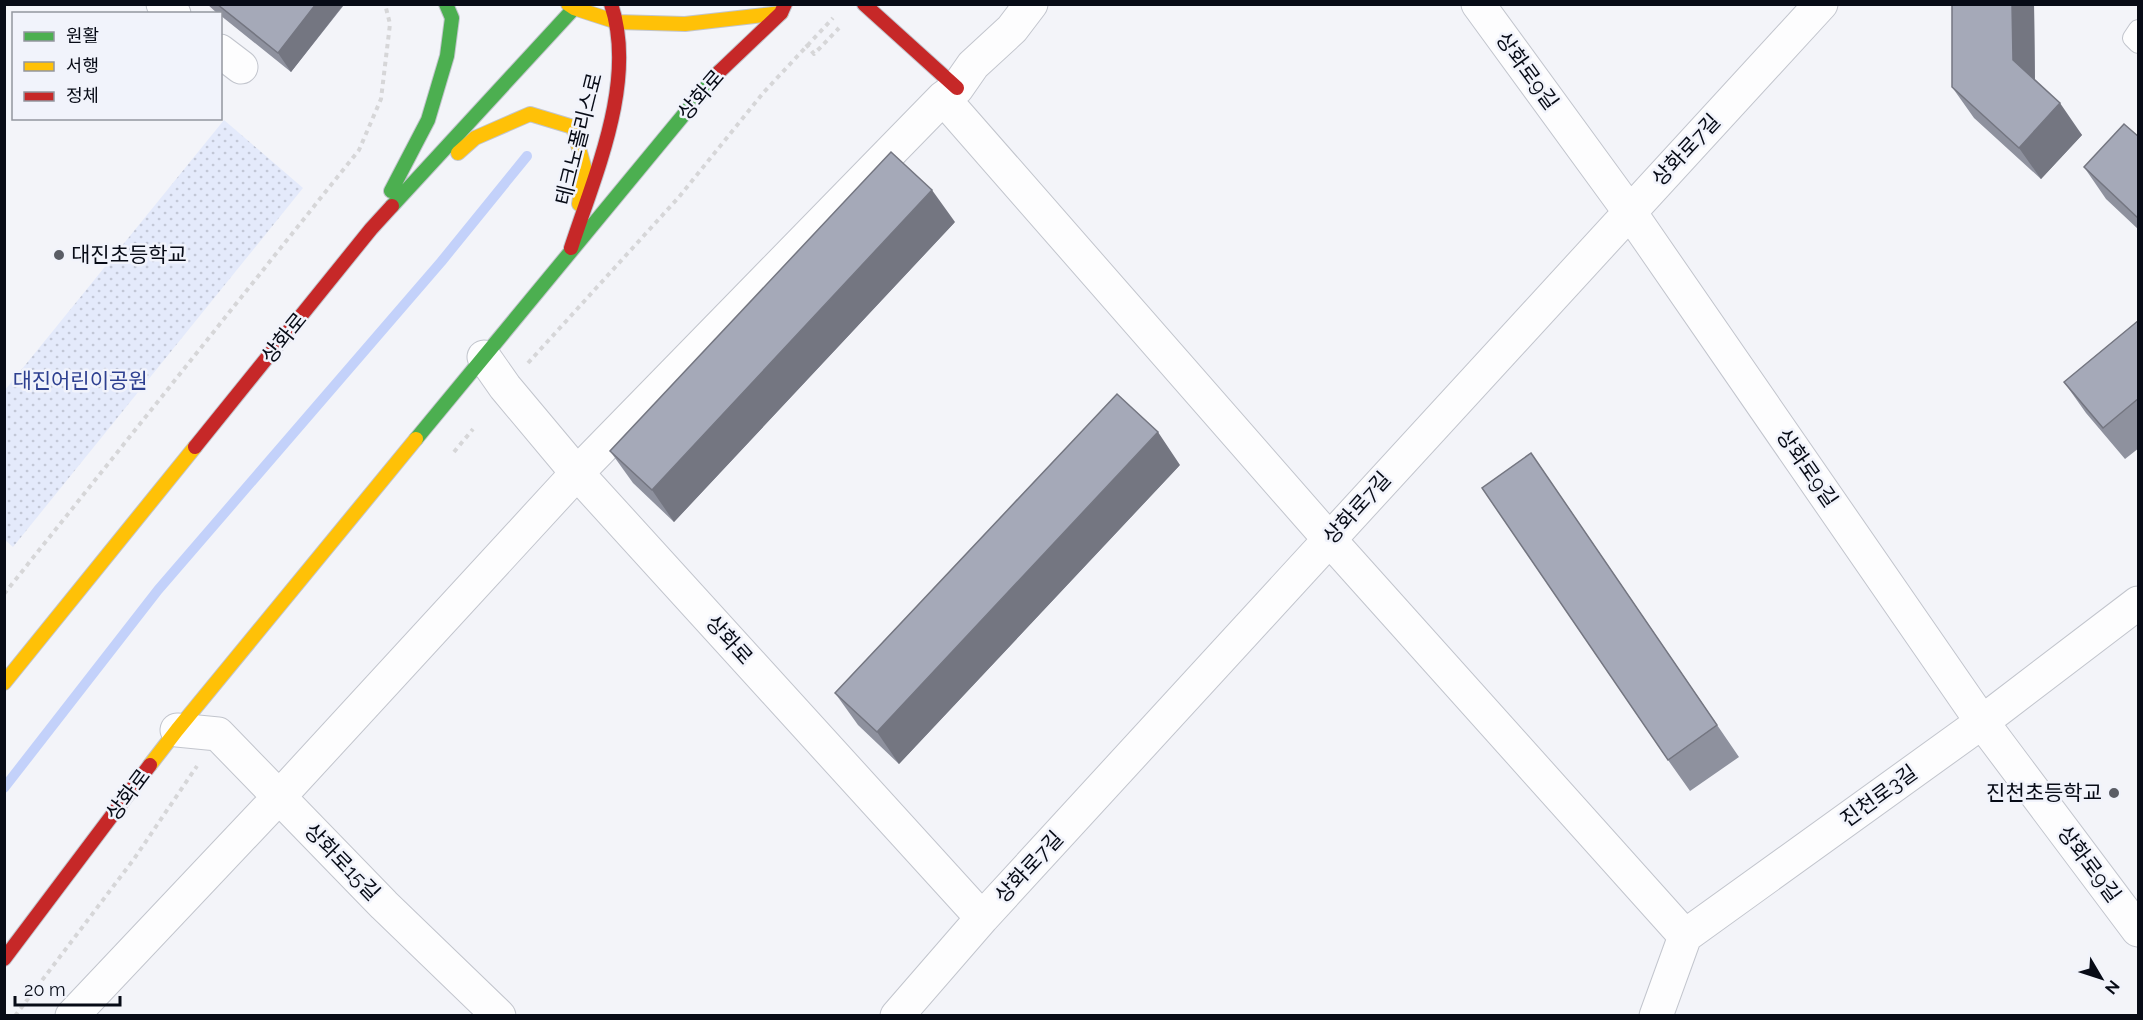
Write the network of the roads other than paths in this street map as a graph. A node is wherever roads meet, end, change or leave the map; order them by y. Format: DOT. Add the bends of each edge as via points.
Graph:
graph roads {
  1 [pos="446,4"];
  2 [pos="611,4"];
  3 [pos="1031,4"];
  4 [pos="1478,4"];
  5 [pos="1821,4"];
  6 [pos="865,5"];
  7 [pos="573,6"];
  8 [pos="783,9"];
  9 [pos="617,22"];
  10 [pos="2139,29"];
  11 [pos="2139,44"];
  12 [pos="950,93"];
  13 [pos="1629,211"];
  14 [pos="371,229"];
  15 [pos="572,249"];
  16 [pos="484,357"];
  17 [pos="577,473"];
  18 [pos="1329,539"];
  19 [pos="2139,603"];
  20 [pos="4,683"];
  21 [pos="1982,722"];
  22 [pos="177,730"];
  23 [pos="279,797"];
  24 [pos="982,918"];
  25 [pos="2139,930"];
  26 [pos="1685,936"];
  27 [pos="4,958"];
  28 [pos="72,1016"];
  29 [pos="499,1016"];
  30 [pos="897,1016"];
  31 [pos="1656,1016"];
  1 -- 14 [label="main road" via="452,18 447,56 428,120"];
  2 -- 9 [label="main road, 테크노폴리스로"];
  3 -- 12 [label="street"];
  4 -- 13 [label="street, 상화로9길"];
  5 -- 13 [label="street, 상화로7길"];
  6 -- 12 [label="main road"];
  7 -- 9 [label="main road"];
  7 -- 14 [label="main road, 상화로"];
  8 -- 9 [label="main road" via="685,24"];
  8 -- 15 [label="main road, 상화로" via="712,79"];
  9 -- 15 [label="main road, 테크노폴리스로" via="620,58 609,122"];
  10 -- 11 [label="lane" via="2132,38"];
  12 -- 17 [label="street"];
  12 -- 18 [label="street"];
  13 -- 18 [label="street, 상화로7길"];
  13 -- 21 [label="street, 상화로9길"];
  14 -- 15 [label="main road" via="475,138 531,114 573,127 585,170"];
  14 -- 20 [label="main road, 상화로"];
  15 -- 16 [label="main road, 상화로"];
  16 -- 17 [label="street, 상화로"];
  16 -- 22 [label="main road, 상화로"];
  17 -- 23 [label="street"];
  17 -- 24 [label="street, 상화로"];
  18 -- 24 [label="street, 상화로7길"];
  18 -- 26 [label="street"];
  19 -- 21 [label="street, 진천로3길"];
  21 -- 25 [label="street, 상화로9길"];
  21 -- 26 [label="street, 진천로3길"];
  22 -- 23 [label="street, 상화로15길" via="218,734"];
  22 -- 27 [label="main road, 상화로"];
  23 -- 28 [label="street"];
  23 -- 29 [label="street, 상화로15길"];
  24 -- 30 [label="street, 상화로7길"];
  26 -- 31 [label="street"];
}
